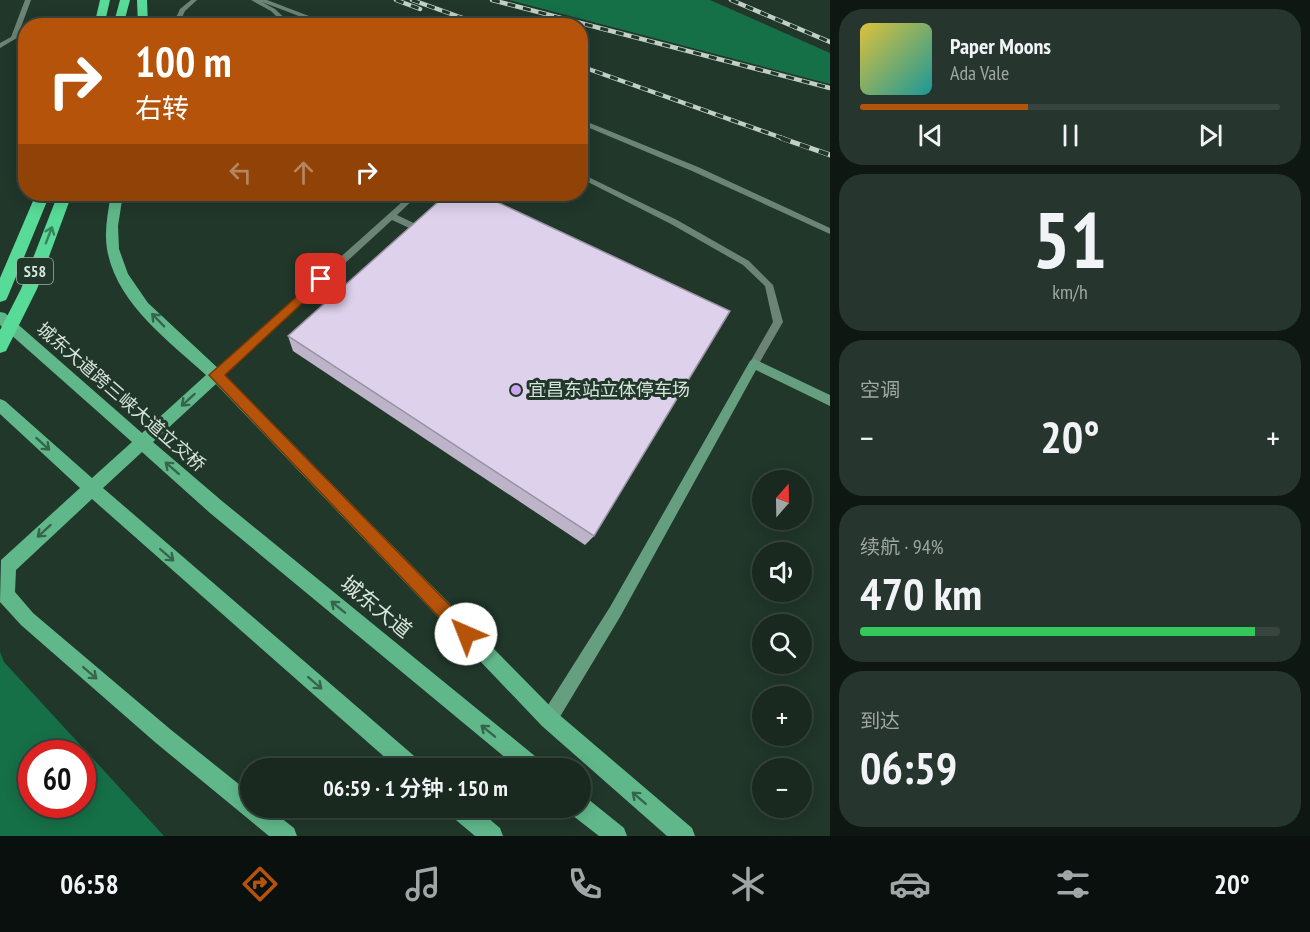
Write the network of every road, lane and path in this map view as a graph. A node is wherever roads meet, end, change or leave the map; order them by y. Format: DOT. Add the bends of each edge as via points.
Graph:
graph roads {
  1 [pos="28,0"];
  2 [pos="105,0"];
  3 [pos="126,0"];
  4 [pos="142,0"];
  5 [pos="194,0"];
  6 [pos="254,0"];
  7 [pos="262,0"];
  8 [pos="21,18"];
  9 [pos="101,18"];
  10 [pos="120,18"];
  11 [pos="143,18"];
  12 [pos="178,18"];
  13 [pos="282,18"];
  14 [pos="310,18"];
  15 [pos="18,27"];
  16 [pos="0,46"];
  17 [pos="588,124"];
  18 [pos="588,179"];
  19 [pos="40,201"];
  20 [pos="61,201"];
  21 [pos="116,201"];
  22 [pos="407,201"];
  23 [pos="391,216"];
  24 [pos="423,231"];
  25 [pos="830,231"];
  26 [pos="0,296"];
  27 [pos="0,317"];
  28 [pos="0,346"];
  29 [pos="754,364"];
  30 [pos="216,375"];
  31 [pos="830,401"];
  32 [pos="0,405"];
  33 [pos="216,507"];
  34 [pos="549,719"];
  35 [pos="401,758"];
  36 [pos="522,758"];
  37 [pos="591,816"];
  38 [pos="471,818"];
  39 [pos="286,836"];
  40 [pos="492,836"];
  41 [pos="616,836"];
  42 [pos="684,836"];
  1 -- 8 [label="lane"];
  2 -- 9 [label="highway"];
  3 -- 10 [label="highway"];
  4 -- 11 [label="highway"];
  5 -- 12 [label="lane"];
  6 -- 13 [label="lane"];
  7 -- 14 [label="lane"];
  15 -- 16 [label="lane" via="14,38"];
  17 -- 25 [label="lane"];
  18 -- 29 [label="lane" via="746,262 769,285 778,322"];
  19 -- 26 [label="highway, S58"];
  28 -- 20 [label="highway, S58, one-way" via="29,289"];
  30 -- 21 [label="main road, one-way" via="145,308 128,286 115,258 111,232"];
  22 -- 23 [label="lane"];
  23 -- 24 [label="lane"];
  23 -- 30 [label="lane"];
  33 -- 27 [label="main road, 城东大道跨三峡大道立交桥, one-way"];
  29 -- 31 [label="street"];
  29 -- 34 [label="street" via="615,612"];
  30 -- 34 [label="main road"];
  30 -- 39 [label="main road, one-way" via="7,566 6,596 27,619 163,736"];
  32 -- 35 [label="main road, one-way"];
  36 -- 33 [label="main road, 城东大道, one-way"];
  42 -- 34 [label="main road, one-way"];
  37 -- 41 [label="main road"];
  38 -- 40 [label="main road"];
}
